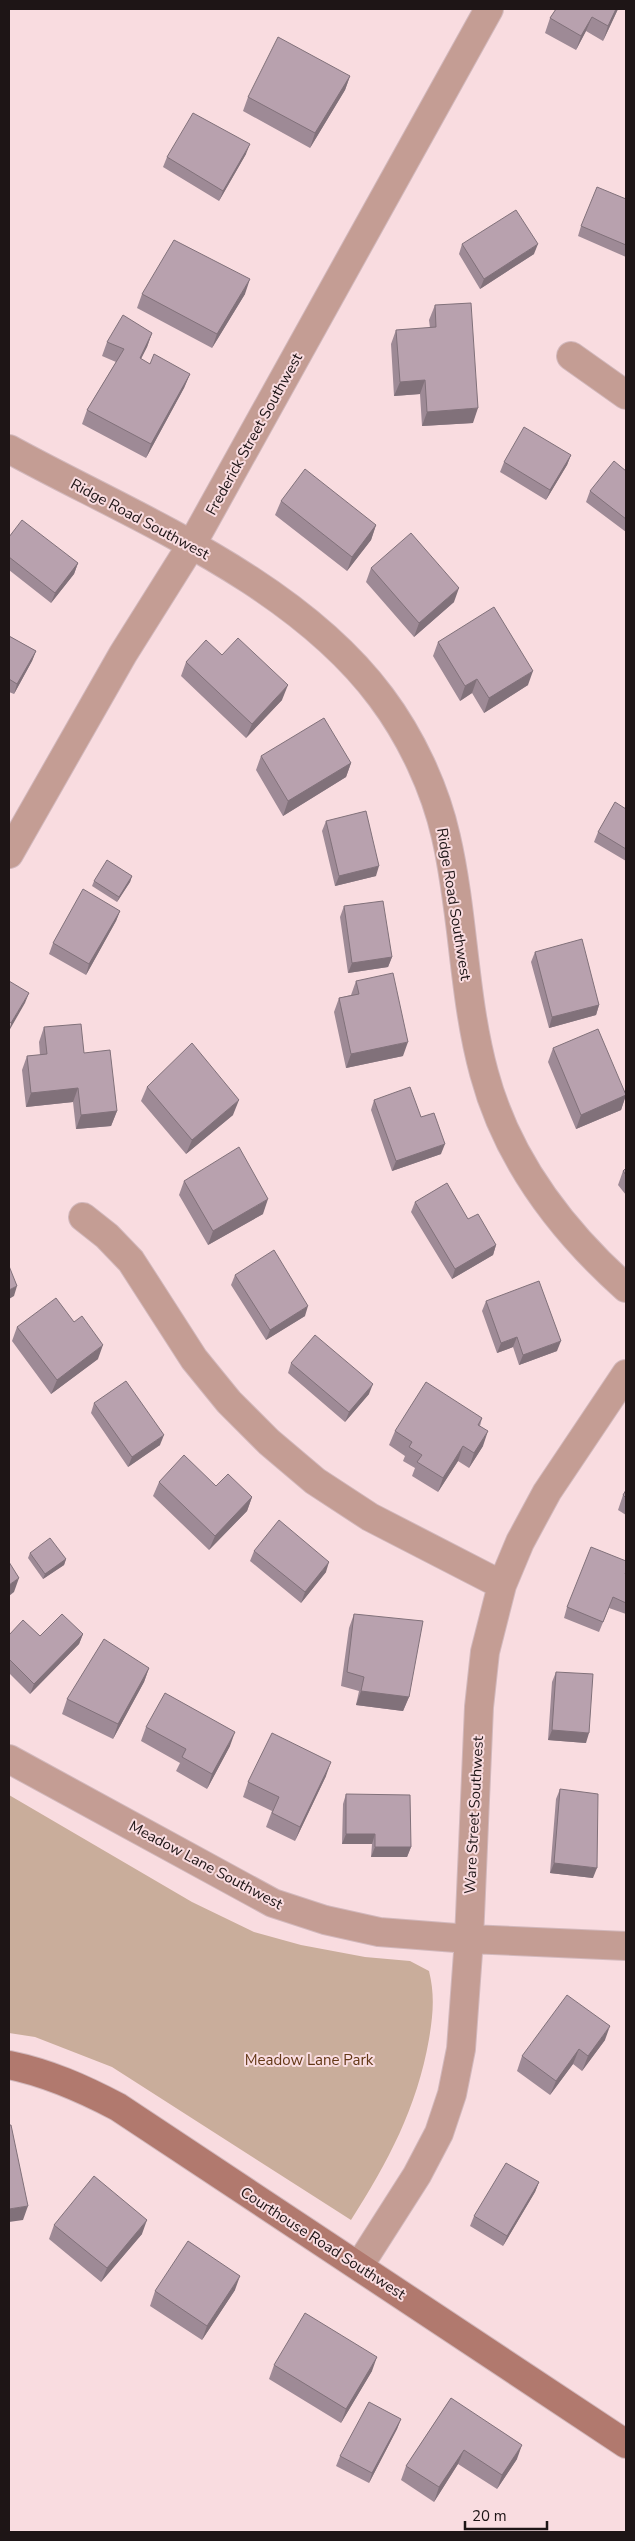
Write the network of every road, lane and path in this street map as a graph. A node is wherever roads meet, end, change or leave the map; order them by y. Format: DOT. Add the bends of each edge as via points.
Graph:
graph roads {
  1 [pos="489,9"];
  2 [pos="570,356"];
  3 [pos="626,394"];
  4 [pos="9,449"];
  5 [pos="192,544"];
  6 [pos="9,854"];
  7 [pos="83,1217"];
  8 [pos="626,1288"];
  9 [pos="626,1374"];
  10 [pos="502,1585"];
  11 [pos="9,1759"];
  12 [pos="469,1939"];
  13 [pos="626,1946"];
  14 [pos="9,2065"];
  15 [pos="358,2266"];
  16 [pos="626,2444"];
  1 -- 5 [label="street, Frederick Street Southwest"];
  2 -- 3 [label="street"];
  4 -- 5 [label="street, Ridge Road Southwest"];
  5 -- 6 [label="street, Frederick Street Southwest" via="123,654"];
  5 -- 8 [label="street, Ridge Road Southwest" via="312,624 349,659 381,697 410,742 446,837 475,1031 484,1074 502,1124 526,1171 558,1219"];
  7 -- 10 [label="street" via="131,1261 194,1359 268,1442 315,1480 370,1517"];
  9 -- 10 [label="street, Ware Street Southwest" via="547,1492 520,1542"];
  10 -- 12 [label="street, Ware Street Southwest" via="485,1652 479,1707"];
  11 -- 12 [label="street, Meadow Lane Southwest" via="273,1903 325,1920 379,1932"];
  12 -- 13 [label="street, Meadow Lane Southwest"];
  12 -- 15 [label="street, Ware Street Southwest" via="461,2049 452,2094 439,2133 417,2175"];
  14 -- 15 [label="street, Courthouse Road Southwest" via="75,2084 118,2107"];
  15 -- 16 [label="street, Courthouse Road Southwest"];
}
